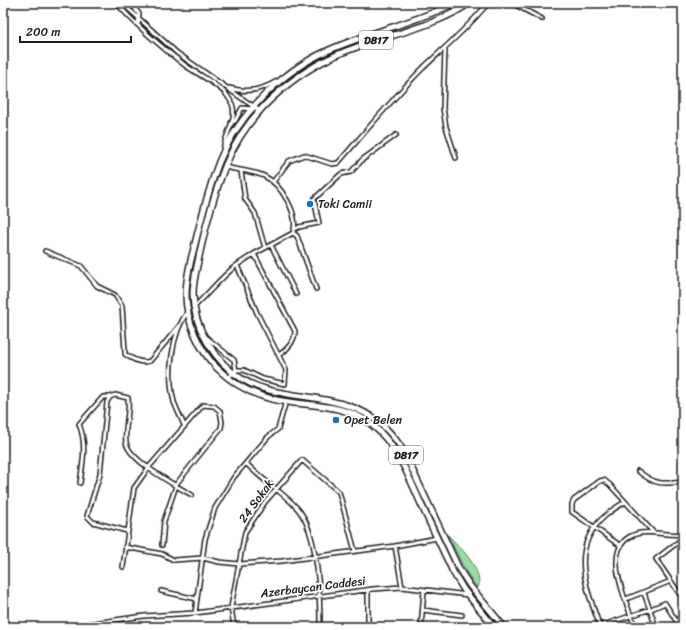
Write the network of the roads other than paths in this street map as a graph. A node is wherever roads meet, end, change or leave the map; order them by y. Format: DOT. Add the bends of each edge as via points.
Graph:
graph roads {
  1 [pos="116,3"];
  2 [pos="122,3"];
  3 [pos="131,3"];
  4 [pos="455,3"];
  5 [pos="469,3"];
  6 [pos="488,3"];
  7 [pos="512,3"];
  8 [pos="542,19"];
  9 [pos="139,20"];
  10 [pos="138,25"];
  11 [pos="445,49"];
  12 [pos="282,80"];
  13 [pos="227,88"];
  14 [pos="253,108"];
  15 [pos="260,111"];
  16 [pos="231,123"];
  17 [pos="396,135"];
  18 [pos="223,154"];
  19 [pos="456,158"];
  20 [pos="225,168"];
  21 [pos="241,171"];
  22 [pos="273,182"];
  23 [pos="293,232"];
  24 [pos="271,245"];
  25 [pos="265,248"];
  26 [pos="45,251"];
  27 [pos="254,254"];
  28 [pos="237,265"];
  29 [pos="316,289"];
  30 [pos="296,294"];
  31 [pos="194,307"];
  32 [pos="188,311"];
  33 [pos="180,325"];
  34 [pos="203,334"];
  35 [pos="279,355"];
  36 [pos="234,371"];
  37 [pos="228,378"];
  38 [pos="110,397"];
  39 [pos="286,401"];
  40 [pos="184,425"];
  41 [pos="246,463"];
  42 [pos="149,467"];
  43 [pos="638,471"];
  44 [pos="683,482"];
  45 [pos="80,483"];
  46 [pos="176,486"];
  47 [pos="274,489"];
  48 [pos="192,495"];
  49 [pos="625,502"];
  50 [pos="594,528"];
  51 [pos="127,531"];
  52 [pos="653,532"];
  53 [pos="681,534"];
  54 [pos="437,538"];
  55 [pos="682,540"];
  56 [pos="162,545"];
  57 [pos="394,546"];
  58 [pos="621,546"];
  59 [pos="125,547"];
  60 [pos="355,551"];
  61 [pos="314,556"];
  62 [pos="203,558"];
  63 [pos="239,564"];
  64 [pos="123,567"];
  65 [pos="671,581"];
  66 [pos="402,587"];
  67 [pos="368,590"];
  68 [pos="424,590"];
  69 [pos="161,591"];
  70 [pos="644,593"];
  71 [pos="468,595"];
  72 [pos="321,596"];
  73 [pos="683,598"];
  74 [pos="197,599"];
  75 [pos="626,599"];
  76 [pos="231,607"];
  77 [pos="423,610"];
  78 [pos="651,610"];
  79 [pos="195,613"];
  80 [pos="462,615"];
  81 [pos="631,615"];
  82 [pos="103,621"];
  83 [pos="600,626"];
  84 [pos="49,627"];
  85 [pos="54,627"];
  86 [pos="65,627"];
  87 [pos="102,627"];
  88 [pos="234,627"];
  89 [pos="320,627"];
  90 [pos="368,627"];
  91 [pos="421,627"];
  92 [pos="494,627"];
  93 [pos="504,627"];
  94 [pos="635,627"];
  95 [pos="656,627"];
  96 [pos="680,627"];
  1 -- 10 [label="street"];
  2 -- 9 [label="street"];
  3 -- 9 [label="street" via="138,12"];
  4 -- 12 [label="highway, D817" via="327,50"];
  5 -- 15 [label="highway, D817" via="442,18 348,50 315,65"];
  6 -- 11 [label="street"];
  7 -- 8 [label="street"];
  9 -- 10 [label="street"];
  9 -- 13 [label="street" via="177,53"];
  10 -- 16 [label="street" via="225,94 233,109"];
  11 -- 19 [label="street" via="443,108"];
  11 -- 22 [label="street" via="388,105 338,163 332,164 304,155 289,161"];
  12 -- 13 [label="street" via="255,90"];
  12 -- 14 [label="highway, D817"];
  13 -- 14 [label="street"];
  14 -- 15 [label="street"];
  14 -- 16 [label="street" via="242,108 235,121"];
  14 -- 18 [label="highway, D817"];
  15 -- 20 [label="highway, D817" via="243,133"];
  16 -- 18 [label="street" via="223,142"];
  17 -- 23 [label="street" via="350,172 341,174 314,198 319,223 298,226"];
  18 -- 32 [label="highway, D817" via="210,186 191,259 186,294"];
  20 -- 21 [label="street"];
  20 -- 31 [label="highway, D817" via="217,188 198,261 193,295"];
  21 -- 22 [label="street" via="263,175"];
  21 -- 25 [label="street" via="245,199 255,213"];
  22 -- 23 [label="street" via="294,211 296,222"];
  23 -- 24 [label="street"];
  23 -- 29 [label="street" via="297,236"];
  24 -- 25 [label="street"];
  24 -- 30 [label="street"];
  25 -- 27 [label="street"];
  26 -- 33 [label="street" via="81,266 97,286 120,299 125,354 129,357 144,363 150,361"];
  27 -- 28 [label="street"];
  27 -- 35 [label="street" via="295,331 288,348"];
  28 -- 31 [label="street"];
  28 -- 35 [label="street" via="257,313"];
  31 -- 34 [label="highway, D817"];
  32 -- 33 [label="street"];
  32 -- 37 [label="highway, D817" via="196,338 204,352"];
  33 -- 40 [label="street" via="173,353 172,382 174,402"];
  34 -- 36 [label="highway, D817" via="220,362"];
  34 -- 36 [label="street" via="234,360"];
  35 -- 36 [label="street" via="286,370 285,384 263,379 244,370"];
  36 -- 37 [label="street"];
  36 -- 93 [label="highway, D817" via="245,381 274,392 340,402 355,407 373,416 386,427 404,452 470,586"];
  37 -- 39 [label="highway, D817" via="257,394"];
  38 -- 42 [label="street" via="115,395 128,398 127,447"];
  38 -- 45 [label="street" via="103,397 79,424 84,436 85,452"];
  38 -- 51 [label="street" via="107,402 100,474 87,516 93,522"];
  39 -- 41 [label="street" via="278,429"];
  39 -- 54 [label="highway, D817" via="338,409 369,422 381,432 398,456"];
  40 -- 42 [label="street"];
  40 -- 46 [label="street" via="203,405 214,406 222,416 221,428"];
  41 -- 47 [label="street"];
  41 -- 62 [label="street" via="234,476 215,508 207,532"];
  42 -- 46 [label="street"];
  42 -- 51 [label="street" via="134,488"];
  43 -- 44 [label="street" via="654,482"];
  46 -- 48 [label="street"];
  46 -- 56 [label="street" via="164,521"];
  47 -- 60 [label="street, 24 Sokak" via="302,460 339,492"];
  47 -- 61 [label="street" via="285,496 304,517"];
  47 -- 63 [label="street, 24 Sokak" via="245,532"];
  49 -- 50 [label="street" via="605,515"];
  49 -- 50 [label="street" via="604,480 585,490 573,502 572,512"];
  49 -- 52 [label="street"];
  50 -- 58 [label="street"];
  50 -- 83 [label="street" via="589,534 584,553 583,570"];
  51 -- 59 [label="street"];
  52 -- 53 [label="street"];
  52 -- 58 [label="street" via="632,536"];
  53 -- 55 [label="street"];
  54 -- 57 [label="street"];
  54 -- 71 [label="highway, D817" via="453,572"];
  55 -- 65 [label="street" via="656,559"];
  57 -- 60 [label="street"];
  57 -- 66 [label="street"];
  58 -- 75 [label="street" via="616,564"];
  59 -- 62 [label="street" via="162,554 174,560"];
  59 -- 64 [label="street"];
  60 -- 61 [label="street"];
  61 -- 63 [label="street"];
  61 -- 72 [label="street"];
  62 -- 63 [label="street"];
  62 -- 74 [label="street"];
  63 -- 76 [label="street, 24 Sokak"];
  65 -- 70 [label="street"];
  65 -- 73 [label="street"];
  66 -- 67 [label="street, Azerbaycan Caddesi"];
  66 -- 68 [label="street, Azerbaycan Caddesi"];
  67 -- 72 [label="street, Azerbaycan Caddesi"];
  67 -- 90 [label="street"];
  68 -- 71 [label="street, Azerbaycan Caddesi"];
  68 -- 77 [label="street"];
  69 -- 74 [label="street"];
  70 -- 75 [label="street"];
  70 -- 78 [label="street"];
  71 -- 92 [label="highway, D817"];
  72 -- 76 [label="street, Azerbaycan Caddesi"];
  72 -- 89 [label="street"];
  74 -- 79 [label="street"];
  75 -- 81 [label="street"];
  76 -- 79 [label="street, Azerbaycan Caddesi"];
  76 -- 88 [label="street, 24 Sokak"];
  77 -- 80 [label="street"];
  77 -- 91 [label="street"];
  78 -- 81 [label="street"];
  78 -- 95 [label="street"];
  78 -- 96 [label="street" via="665,602"];
  79 -- 82 [label="street, Azerbaycan Caddesi"];
  81 -- 83 [label="street"];
  81 -- 94 [label="street"];
  82 -- 86 [label="street, Azerbaycan Caddesi"];
  82 -- 87 [label="street"];
  84 -- 85 [label="street"];
}
